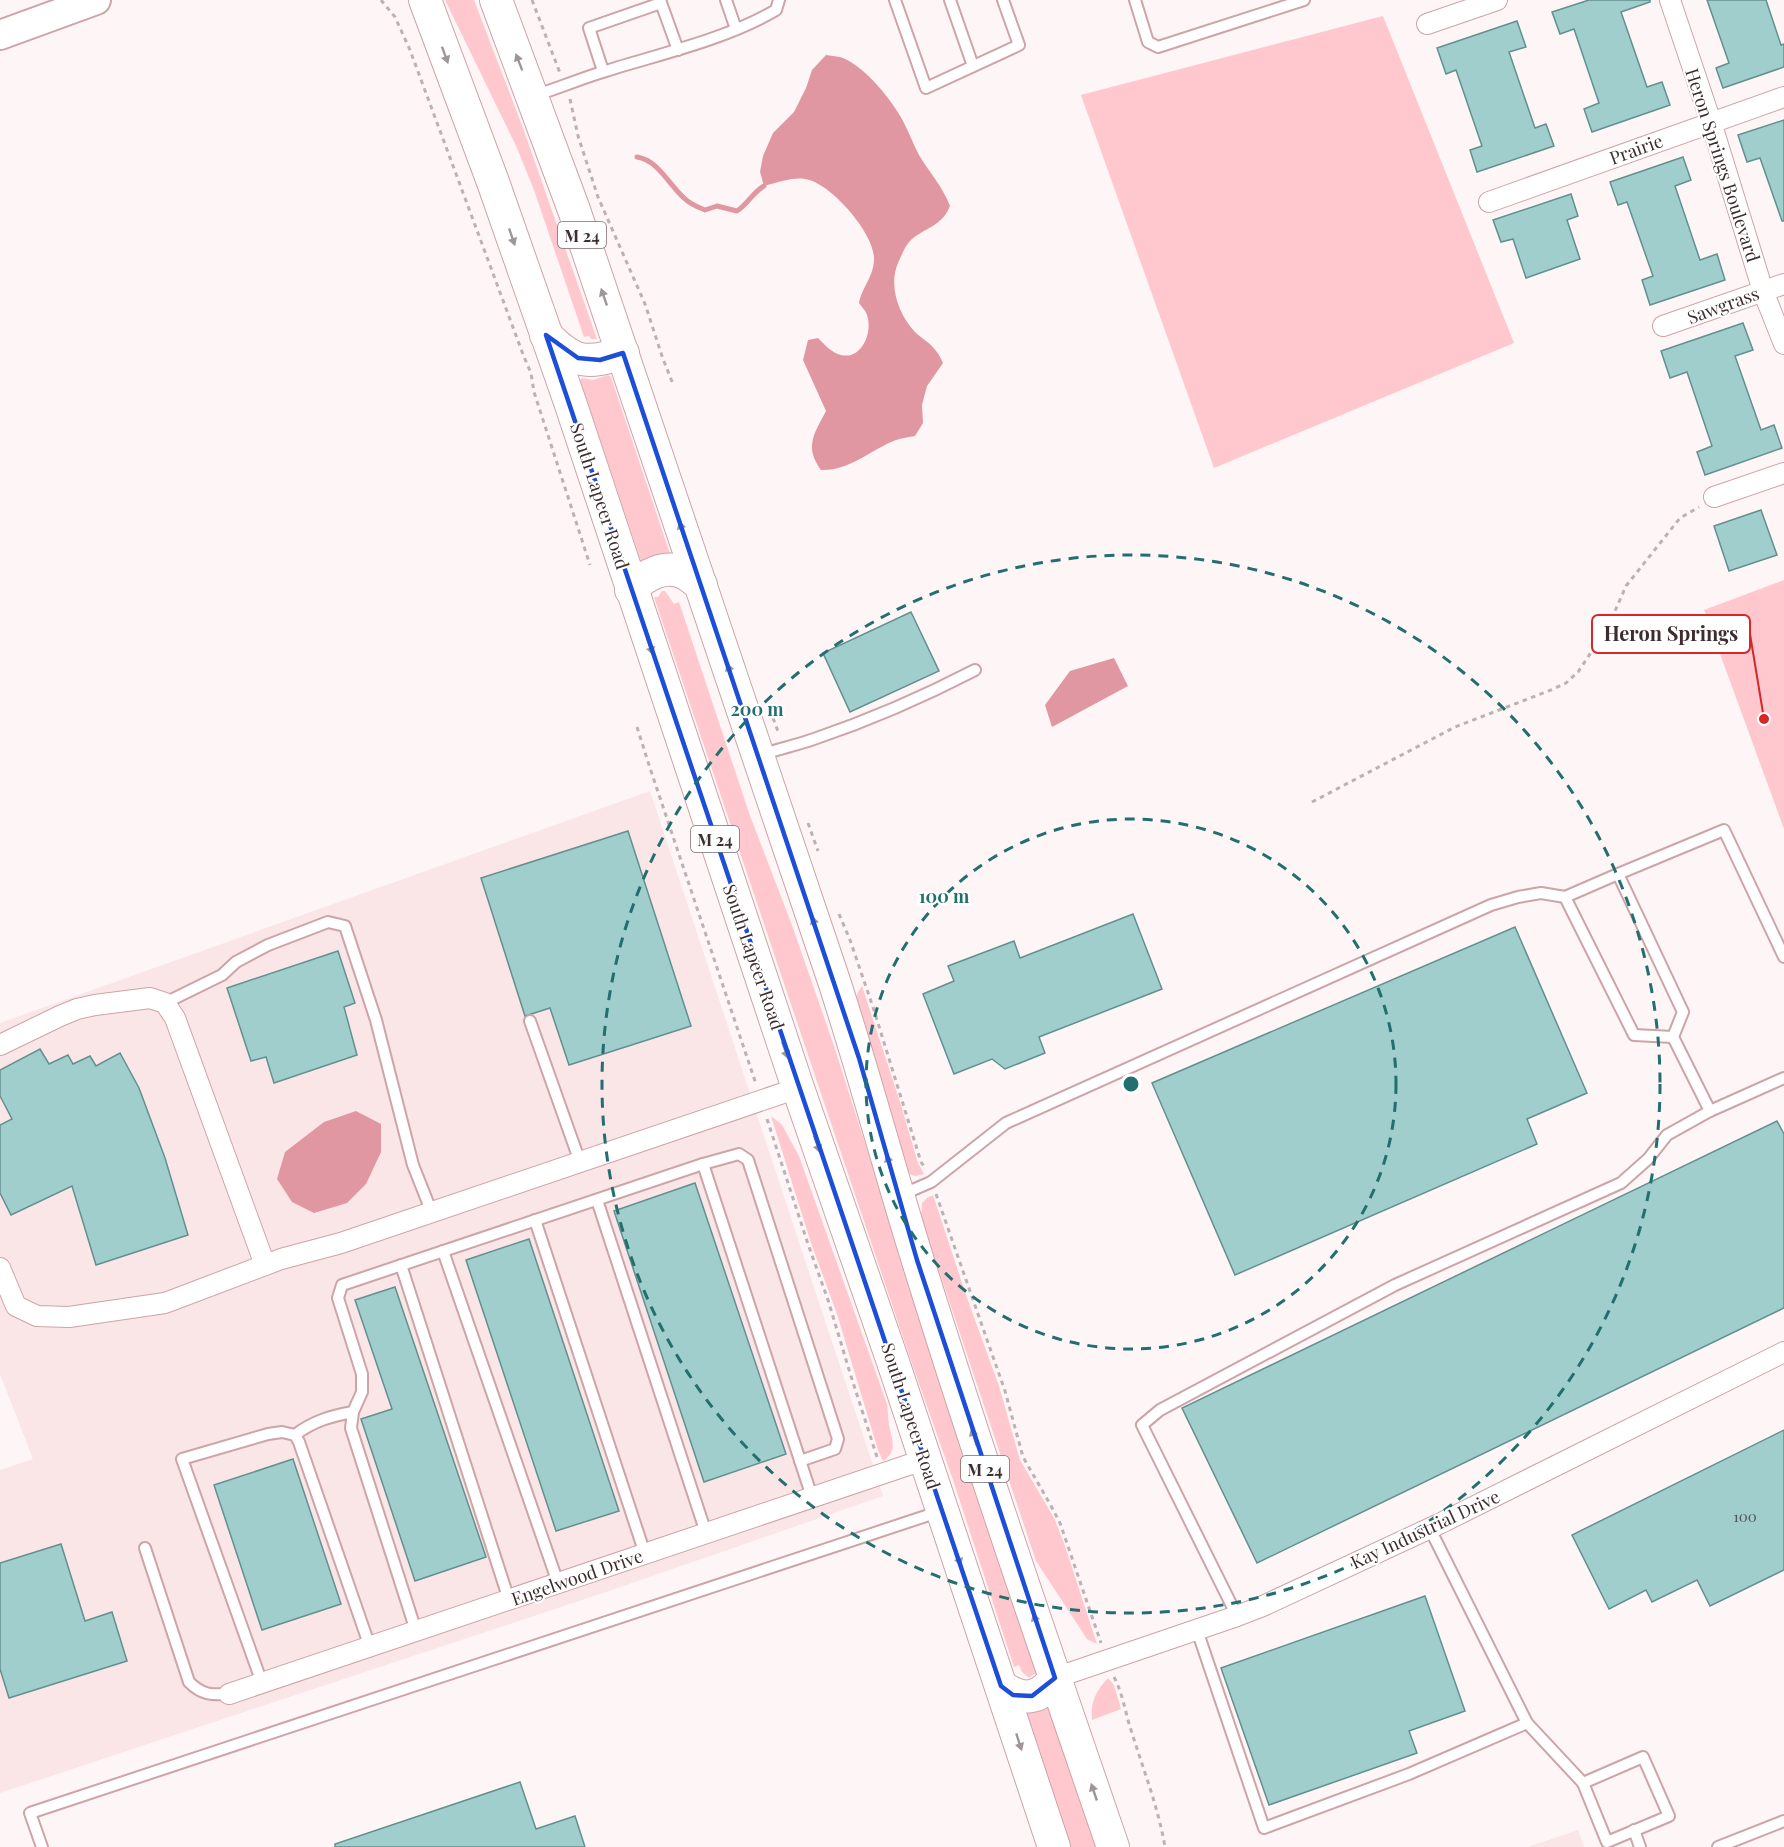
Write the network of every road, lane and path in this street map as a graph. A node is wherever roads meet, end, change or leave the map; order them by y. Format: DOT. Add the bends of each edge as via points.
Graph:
graph roads {
  1 [pos="96,0"];
  2 [pos="381,0"];
  3 [pos="425,0"];
  4 [pos="495,0"];
  5 [pos="532,0"];
  6 [pos="726,0"];
  7 [pos="779,0"];
  8 [pos="895,0"];
  9 [pos="950,0"];
  10 [pos="1004,0"];
  11 [pos="1135,0"];
  12 [pos="1304,0"];
  13 [pos="1497,0"];
  14 [pos="1670,0"];
  15 [pos="661,2"];
  16 [pos="1427,24"];
  17 [pos="736,29"];
  18 [pos="0,35"];
  19 [pos="678,50"];
  20 [pos="973,66"];
  21 [pos="603,72"];
  22 [pos="566,86"];
  23 [pos="532,96"];
  24 [pos="1784,97"];
  25 [pos="1711,122"];
  26 [pos="1489,201"];
  27 [pos="1784,284"];
  28 [pos="1763,291"];
  29 [pos="1663,326"];
  30 [pos="546,334"];
  31 [pos="1782,335"];
  32 [pos="623,353"];
  33 [pos="673,384"];
  34 [pos="1784,473"];
  35 [pos="1714,497"];
  36 [pos="590,565"];
  37 [pos="701,585"];
  38 [pos="631,590"];
  39 [pos="975,670"];
  40 [pos="770,709"];
  41 [pos="637,727"];
  42 [pos="770,752"];
  43 [pos="1312,802"];
  44 [pos="806,815"];
  45 [pos="820,857"];
  46 [pos="1618,874"];
  47 [pos="1565,897"];
  48 [pos="837,909"];
  49 [pos="1784,957"];
  50 [pos="165,1003"];
  51 [pos="530,1022"];
  52 [pos="1673,1037"];
  53 [pos="0,1045"];
  54 [pos="1784,1078"];
  55 [pos="756,1085"];
  56 [pos="798,1088"];
  57 [pos="1710,1110"];
  58 [pos="766,1116"];
  59 [pos="580,1162"];
  60 [pos="703,1164"];
  61 [pos="931,1182"];
  62 [pos="899,1196"];
  63 [pos="597,1200"];
  64 [pos="432,1213"];
  65 [pos="536,1220"];
  66 [pos="443,1251"];
  67 [pos="265,1265"];
  68 [pos="401,1265"];
  69 [pos="0,1268"];
  70 [pos="1784,1352"];
  71 [pos="353,1412"];
  72 [pos="295,1435"];
  73 [pos="874,1451"];
  74 [pos="926,1459"];
  75 [pos="800,1461"];
  76 [pos="812,1497"];
  77 [pos="943,1510"];
  78 [pos="1430,1528"];
  79 [pos="706,1533"];
  80 [pos="145,1548"];
  81 [pos="645,1554"];
  82 [pos="558,1583"];
  83 [pos="509,1600"];
  84 [pos="1237,1616"];
  85 [pos="1197,1630"];
  86 [pos="416,1631"];
  87 [pos="1101,1644"];
  88 [pos="370,1647"];
  89 [pos="1112,1675"];
  90 [pos="1055,1677"];
  91 [pos="262,1683"];
  92 [pos="1001,1686"];
  93 [pos="229,1694"];
  94 [pos="1527,1723"];
  95 [pos="1582,1783"];
  96 [pos="1784,1821"];
  97 [pos="1634,1830"];
  98 [pos="42,1847"];
  99 [pos="1054,1847"];
  100 [pos="1113,1847"];
  101 [pos="1165,1847"];
  102 [pos="1640,1847"];
  103 [pos="1718,1847"];
  1 -- 18 [label="main road"];
  2 -- 36 [label="path" via="395,17 410,50 528,364"];
  3 -- 30 [label="main road, South Lapeer Road / M 24, one-way"];
  23 -- 4 [label="main road, M 24, one-way"];
  5 -- 22 [label="path"];
  6 -- 17 [label="lane"];
  7 -- 17 [label="lane" via="776,10"];
  8 -- 20 [label="lane" via="926,88"];
  9 -- 20 [label="lane"];
  10 -- 20 [label="lane" via="1018,45"];
  11 -- 12 [label="lane" via="1148,42 1158,47"];
  13 -- 16 [label="street"];
  14 -- 25 [label="street, Heron Springs Boulevard"];
  15 -- 19 [label="lane"];
  15 -- 21 [label="lane" via="589,28"];
  17 -- 19 [label="lane"];
  19 -- 21 [label="lane"];
  21 -- 22 [label="lane"];
  22 -- 23 [label="lane"];
  22 -- 33 [label="path" via="598,197 645,304"];
  32 -- 23 [label="main road, M 24, one-way"];
  24 -- 25 [label="street, Prairie"];
  25 -- 26 [label="street, Prairie"];
  25 -- 28 [label="street, Heron Springs Boulevard"];
  27 -- 28 [label="street, Sawgrass"];
  28 -- 29 [label="street, Sawgrass"];
  28 -- 31 [label="street, Heron Springs Boulevard"];
  30 -- 32 [label="main road" via="567,354 578,358 593,361"];
  30 -- 38 [label="main road, South Lapeer Road / M 24"];
  37 -- 32 [label="main road, M 24, one-way"];
  34 -- 35 [label="street"];
  35 -- 43 [label="path" via="1680,518 1626,586 1608,627 1566,683 1455,727"];
  37 -- 38 [label="main road" via="688,574 668,570 647,575"];
  42 -- 37 [label="main road, M 24, one-way"];
  38 -- 56 [label="main road, South Lapeer Road / M 24, one-way"];
  39 -- 42 [label="lane" via="879,715"];
  40 -- 42 [label="path"];
  41 -- 55 [label="path"];
  62 -- 42 [label="main road, M 24, one-way"];
  44 -- 45 [label="path"];
  46 -- 47 [label="lane"];
  46 -- 49 [label="lane" via="1724,830"];
  46 -- 52 [label="lane" via="1683,1012"];
  47 -- 52 [label="lane" via="1634,1035"];
  47 -- 61 [label="lane" via="1541,893 1518,897 1437,929 1006,1124"];
  48 -- 61 [label="path"];
  50 -- 53 [label="street" via="150,998 77,1009"];
  50 -- 64 [label="lane" via="222,975 236,962 268,945 328,922 345,926 376,1020 412,1166"];
  50 -- 67 [label="street" via="175,1018"];
  51 -- 59 [label="lane"];
  52 -- 57 [label="lane"];
  54 -- 57 [label="lane"];
  56 -- 59 [label="street"];
  56 -- 74 [label="main road, South Lapeer Road / M 24, one-way"];
  57 -- 84 [label="lane" via="1667,1135 1621,1183 1395,1285 1160,1410 1143,1425"];
  58 -- 73 [label="path"];
  59 -- 64 [label="street"];
  60 -- 63 [label="lane"];
  60 -- 75 [label="lane"];
  60 -- 75 [label="lane" via="739,1154 748,1160 838,1439 835,1449"];
  61 -- 62 [label="lane"];
  61 -- 87 [label="path" via="1005,1391 1023,1457 1060,1523"];
  90 -- 62 [label="main road, M 24, one-way" via="995,1502"];
  63 -- 65 [label="lane"];
  63 -- 79 [label="lane"];
  64 -- 67 [label="street"];
  65 -- 66 [label="lane"];
  65 -- 81 [label="lane"];
  66 -- 68 [label="lane"];
  66 -- 82 [label="lane"];
  67 -- 69 [label="street" via="165,1303 69,1317 37,1316 16,1306"];
  68 -- 71 [label="lane" via="342,1285 338,1298 362,1374 362,1392"];
  68 -- 83 [label="lane"];
  70 -- 78 [label="street, Kay Industrial Drive"];
  71 -- 72 [label="lane" via="323,1418"];
  71 -- 86 [label="lane" via="351,1428"];
  72 -- 88 [label="lane"];
  72 -- 91 [label="lane" via="268,1434 182,1459"];
  74 -- 76 [label="street, Engelwood Drive"];
  74 -- 77 [label="main road, South Lapeer Road / M 24"];
  75 -- 76 [label="lane"];
  76 -- 79 [label="street, Engelwood Drive"];
  77 -- 92 [label="main road, South Lapeer Road / M 24, one-way"];
  77 -- 98 [label="lane" via="30,1813"];
  78 -- 84 [label="street, Kay Industrial Drive"];
  78 -- 94 [label="lane"];
  79 -- 81 [label="street, Engelwood Drive"];
  80 -- 93 [label="lane" via="189,1682 211,1695"];
  81 -- 82 [label="street, Engelwood Drive"];
  82 -- 83 [label="street, Engelwood Drive"];
  83 -- 86 [label="street, Engelwood Drive"];
  84 -- 85 [label="street, Kay Industrial Drive"];
  85 -- 90 [label="street, Kay Industrial Drive"];
  85 -- 94 [label="lane" via="1264,1828 1409,1774"];
  86 -- 88 [label="street, Engelwood Drive"];
  88 -- 91 [label="street, Engelwood Drive"];
  89 -- 101 [label="path" via="1120,1688 1153,1795"];
  90 -- 92 [label="main road" via="1042,1692 1032,1696 1013,1695"];
  100 -- 90 [label="main road, M 24, one-way"];
  91 -- 93 [label="street, Engelwood Drive"];
  92 -- 99 [label="main road, South Lapeer Road / M 24, one-way"];
  94 -- 95 [label="lane"];
  95 -- 97 [label="lane" via="1607,1842"];
  95 -- 97 [label="lane" via="1643,1757 1669,1816"];
  96 -- 103 [label="lane"];
  97 -- 102 [label="lane"];
}
